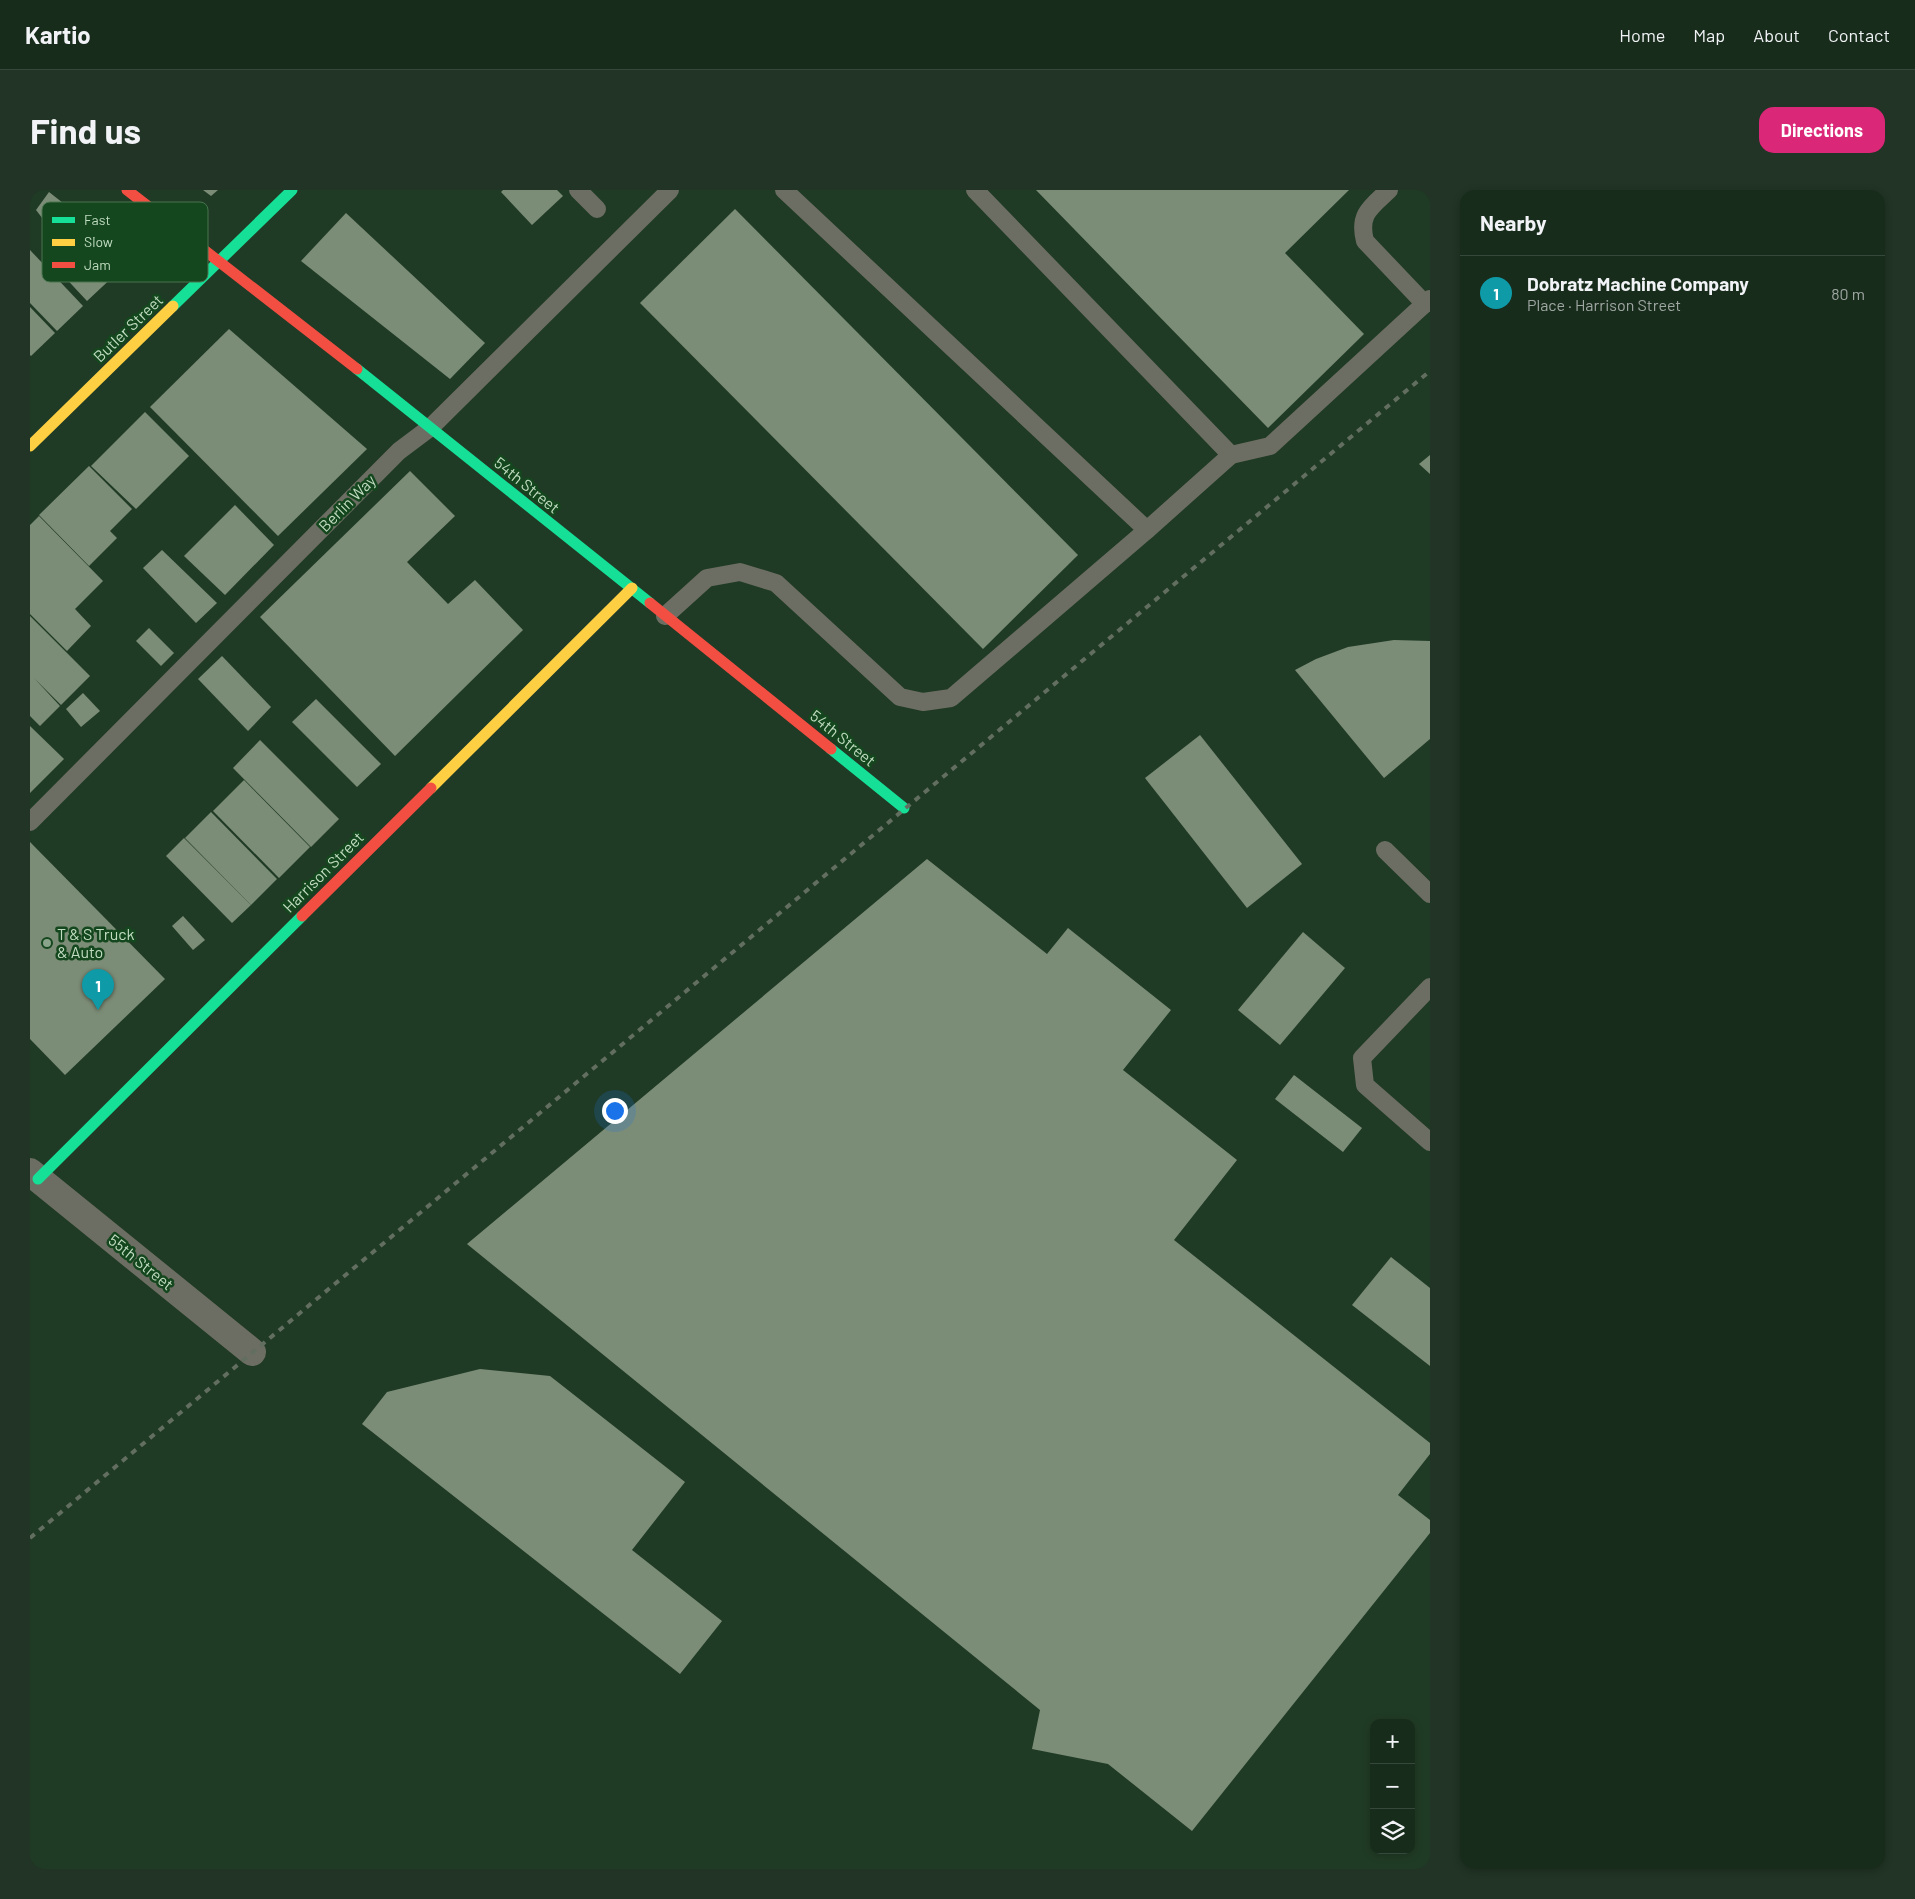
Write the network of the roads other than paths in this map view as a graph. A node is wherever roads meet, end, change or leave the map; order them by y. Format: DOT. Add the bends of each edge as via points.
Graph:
graph roads {
  1 [pos="126,190"];
  2 [pos="292,190"];
  3 [pos="578,190"];
  4 [pos="670,190"];
  5 [pos="784,190"];
  6 [pos="975,190"];
  7 [pos="1390,190"];
  8 [pos="142,202"];
  9 [pos="597,209"];
  10 [pos="208,252"];
  11 [pos="220,261"];
  12 [pos="208,273"];
  13 [pos="198,282"];
  14 [pos="1428,302"];
  15 [pos="431,427"];
  16 [pos="30,446"];
  17 [pos="1231,455"];
  18 [pos="1147,530"];
  19 [pos="632,588"];
  20 [pos="665,616"];
  21 [pos="904,808"];
  22 [pos="30,822"];
  23 [pos="1385,850"];
  24 [pos="1430,894"];
  25 [pos="1430,987"];
  26 [pos="1430,1142"];
  27 [pos="34,1176"];
  28 [pos="252,1352"];
  1 -- 8 [label="street, 54th Street"];
  2 -- 11 [label="street, Butler Street"];
  3 -- 9 [label="lane"];
  4 -- 15 [label="lane, Berlin Way"];
  5 -- 18 [label="lane"];
  6 -- 17 [label="lane"];
  7 -- 14 [label="lane" via="1367,211 1361,227 1365,241"];
  10 -- 11 [label="street, 54th Street"];
  11 -- 12 [label="street, Butler Street"];
  11 -- 15 [label="street, 54th Street"];
  13 -- 16 [label="street, Butler Street"];
  14 -- 17 [label="lane" via="1270,446"];
  15 -- 19 [label="street, 54th Street"];
  15 -- 22 [label="lane, Berlin Way" via="399,451"];
  17 -- 18 [label="lane"];
  18 -- 20 [label="lane" via="951,698 923,702 900,697 776,583 740,572 707,578"];
  19 -- 20 [label="street, 54th Street"];
  19 -- 27 [label="street, Harrison Street"];
  20 -- 21 [label="street, 54th Street"];
  23 -- 24 [label="lane"];
  25 -- 26 [label="lane" via="1362,1058 1365,1085"];
  27 -- 28 [label="street, 55th Street"];
}
